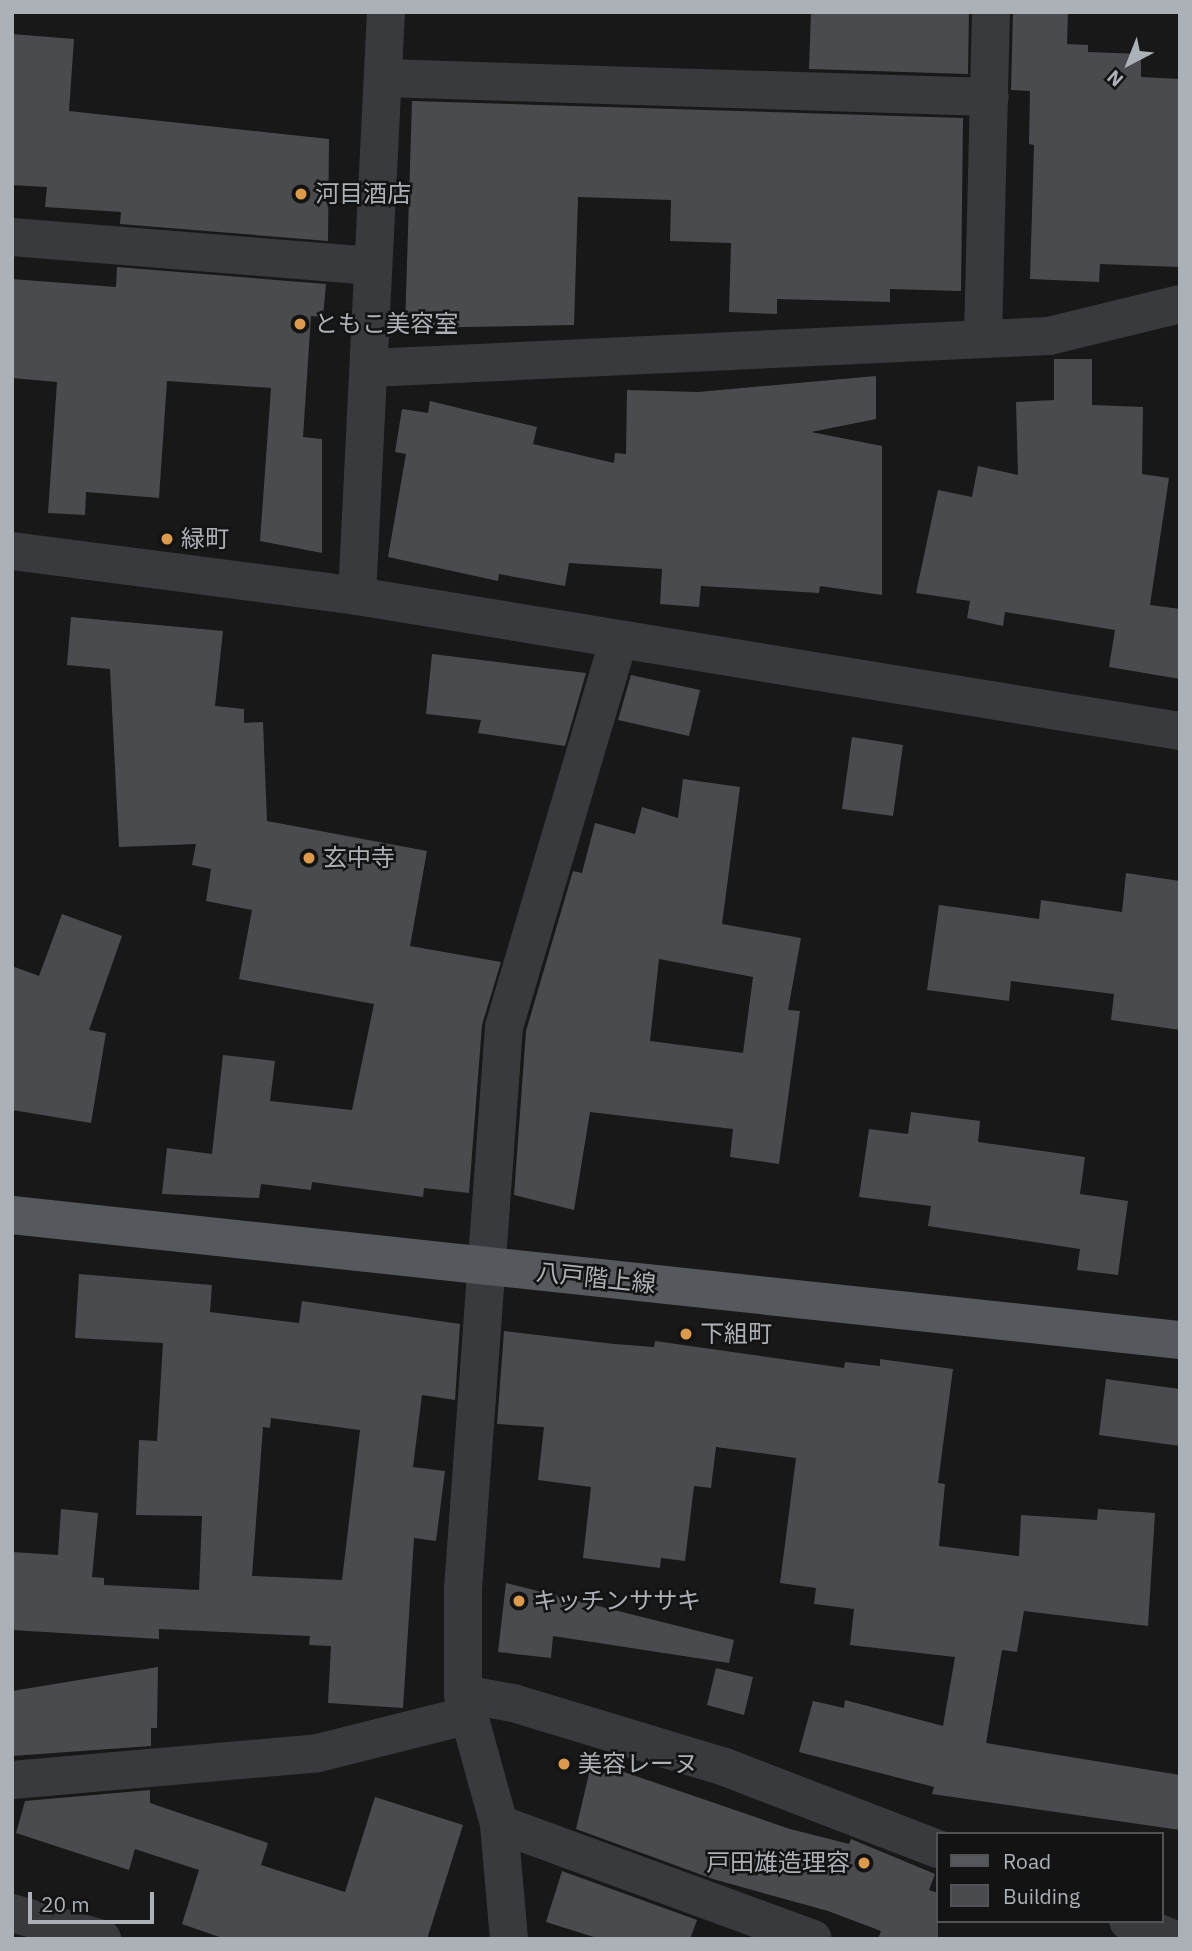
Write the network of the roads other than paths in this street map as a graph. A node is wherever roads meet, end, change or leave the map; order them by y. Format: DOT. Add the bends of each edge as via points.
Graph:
graph roads {
  1 [pos="386,12"];
  2 [pos="991,12"];
  3 [pos="384,78"];
  4 [pos="990,97"];
  5 [pos="12,237"];
  6 [pos="372,266"];
  7 [pos="1180,304"];
  8 [pos="983,338"];
  9 [pos="370,368"];
  10 [pos="12,551"];
  11 [pos="357,596"];
  12 [pos="619,640"];
  13 [pos="1180,731"];
  14 [pos="12,1215"];
  15 [pos="487,1267"];
  16 [pos="1180,1340"];
  17 [pos="466,1705"];
  18 [pos="12,1780"];
  19 [pos="499,1824"];
  20 [pos="936,1848"];
  21 [pos="12,1913"];
  22 [pos="1133,1923"];
  23 [pos="102,1939"];
  24 [pos="509,1939"];
  25 [pos="813,1939"];
  26 [pos="1174,1939"];
  1 -- 3 [label="street"];
  2 -- 4 [label="street"];
  3 -- 4 [label="street"];
  3 -- 6 [label="street"];
  4 -- 8 [label="street"];
  5 -- 6 [label="street"];
  6 -- 9 [label="street"];
  7 -- 8 [label="street" via="1049,336"];
  8 -- 9 [label="street"];
  9 -- 11 [label="street"];
  10 -- 11 [label="street"];
  11 -- 12 [label="street"];
  12 -- 13 [label="street"];
  12 -- 15 [label="street" via="504,1027"];
  14 -- 15 [label="main road, 八戸階上線"];
  15 -- 16 [label="main road, 八戸階上線"];
  15 -- 17 [label="street" via="463,1589"];
  17 -- 18 [label="street" via="318,1753"];
  17 -- 19 [label="street"];
  17 -- 20 [label="street" via="513,1703 725,1767"];
  19 -- 24 [label="street"];
  19 -- 25 [label="street"];
  21 -- 23 [label="street"];
  22 -- 26 [label="street"];
}
